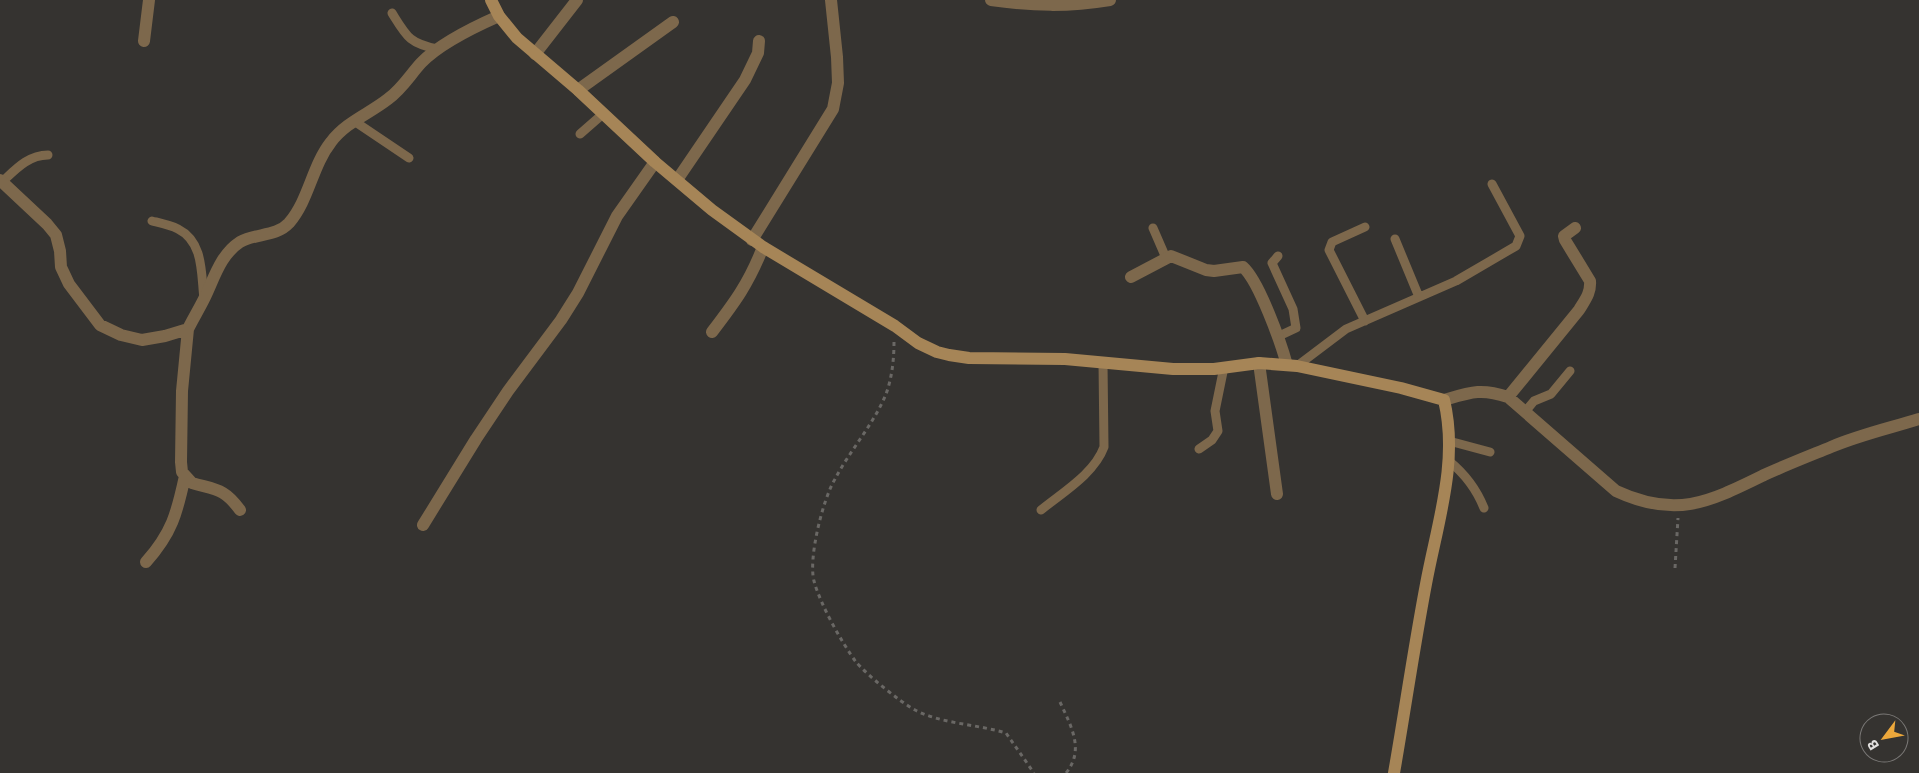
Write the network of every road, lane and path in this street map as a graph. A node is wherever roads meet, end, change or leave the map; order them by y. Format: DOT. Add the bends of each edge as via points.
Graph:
graph roads {
  1 [pos="149,0"];
  2 [pos="490,0"];
  3 [pos="577,0"];
  4 [pos="830,0"];
  5 [pos="991,0"];
  6 [pos="1110,0"];
  7 [pos="392,13"];
  8 [pos="499,16"];
  9 [pos="673,22"];
  10 [pos="144,41"];
  11 [pos="760,41"];
  12 [pos="437,49"];
  13 [pos="535,54"];
  14 [pos="578,90"];
  15 [pos="604,113"];
  16 [pos="354,121"];
  17 [pos="580,134"];
  18 [pos="48,155"];
  19 [pos="409,158"];
  20 [pos="655,162"];
  21 [pos="677,180"];
  22 [pos="1,181"];
  23 [pos="1492,184"];
  24 [pos="152,221"];
  25 [pos="1366,227"];
  26 [pos="1153,228"];
  27 [pos="1575,228"];
  28 [pos="1395,240"];
  29 [pos="757,244"];
  30 [pos="1278,256"];
  31 [pos="1166,258"];
  32 [pos="1131,277"];
  33 [pos="1419,297"];
  34 [pos="204,299"];
  35 [pos="1365,320"];
  36 [pos="895,326"];
  37 [pos="188,329"];
  38 [pos="712,332"];
  39 [pos="1279,336"];
  40 [pos="1103,363"];
  41 [pos="1259,363"];
  42 [pos="1292,365"];
  43 [pos="1224,367"];
  44 [pos="1570,371"];
  45 [pos="1508,397"];
  46 [pos="1444,400"];
  47 [pos="1525,412"];
  48 [pos="1919,419"];
  49 [pos="1449,441"];
  50 [pos="1199,449"];
  51 [pos="1490,452"];
  52 [pos="1449,460"];
  53 [pos="185,476"];
  54 [pos="1277,494"];
  55 [pos="1679,505"];
  56 [pos="1484,508"];
  57 [pos="240,510"];
  58 [pos="1041,510"];
  59 [pos="423,525"];
  60 [pos="146,562"];
  61 [pos="1675,568"];
  62 [pos="1060,702"];
  63 [pos="1034,773"];
  64 [pos="1066,773"];
  65 [pos="1394,773"];
  1 -- 10 [label="street"];
  2 -- 8 [label="street"];
  3 -- 13 [label="street"];
  4 -- 29 [label="street" via="838,83 832,109"];
  5 -- 6 [label="street" via="1055,6"];
  7 -- 12 [label="lane" via="412,41"];
  8 -- 12 [label="street"];
  8 -- 13 [label="street"];
  9 -- 14 [label="street"];
  11 -- 21 [label="street" via="745,80"];
  12 -- 16 [label="street" via="397,92"];
  13 -- 14 [label="street"];
  14 -- 15 [label="street"];
  15 -- 17 [label="lane"];
  15 -- 20 [label="street"];
  16 -- 19 [label="lane"];
  16 -- 34 [label="street" via="330,142 290,221 283,228 254,236 230,250"];
  18 -- 22 [label="lane" via="31,158"];
  20 -- 21 [label="street"];
  20 -- 59 [label="street" via="618,216 561,320 508,390"];
  21 -- 29 [label="street"];
  22 -- 37 [label="street" via="56,235 61,266 69,284 100,325 142,340"];
  23 -- 33 [label="lane" via="1520,236 1516,246 1456,281"];
  24 -- 34 [label="lane" via="177,228 196,246"];
  25 -- 35 [label="lane" via="1332,242 1329,250"];
  26 -- 31 [label="lane"];
  27 -- 45 [label="street" via="1564,236 1590,281 1591,289 1579,310"];
  28 -- 33 [label="lane"];
  29 -- 36 [label="street"];
  29 -- 38 [label="street" via="749,281"];
  30 -- 39 [label="lane" via="1272,263 1293,309 1296,328"];
  31 -- 32 [label="street"];
  31 -- 39 [label="street" via="1174,256 1214,271 1243,267"];
  33 -- 35 [label="lane"];
  34 -- 37 [label="street"];
  35 -- 42 [label="lane"];
  36 -- 40 [label="street" via="918,343 950,355"];
  36 -- 63 [label="path" via="894,355 885,395 834,480 823,512 812,561 814,581 827,612 857,662 883,686 913,709 930,716 1006,733"];
  37 -- 53 [label="street" via="182,391 181,462"];
  39 -- 42 [label="street"];
  40 -- 43 [label="street" via="1173,369"];
  40 -- 58 [label="lane" via="1104,447 1100,457 1091,469"];
  41 -- 42 [label="street"];
  41 -- 43 [label="street"];
  41 -- 54 [label="street"];
  42 -- 46 [label="street"];
  43 -- 50 [label="lane" via="1215,411 1218,431"];
  44 -- 47 [label="lane" via="1551,394 1534,401"];
  45 -- 46 [label="street" via="1490,391"];
  45 -- 47 [label="street"];
  46 -- 49 [label="street"];
  47 -- 55 [label="street" via="1616,491 1654,504"];
  48 -- 55 [label="street" via="1834,446 1702,503"];
  49 -- 51 [label="lane"];
  49 -- 52 [label="street"];
  52 -- 56 [label="lane" via="1470,480"];
  52 -- 65 [label="street"];
  53 -- 57 [label="street" via="192,483 223,492"];
  53 -- 60 [label="street" via="167,536"];
  55 -- 61 [label="path"];
  62 -- 64 [label="path" via="1073,730 1076,746 1074,764"];
}
